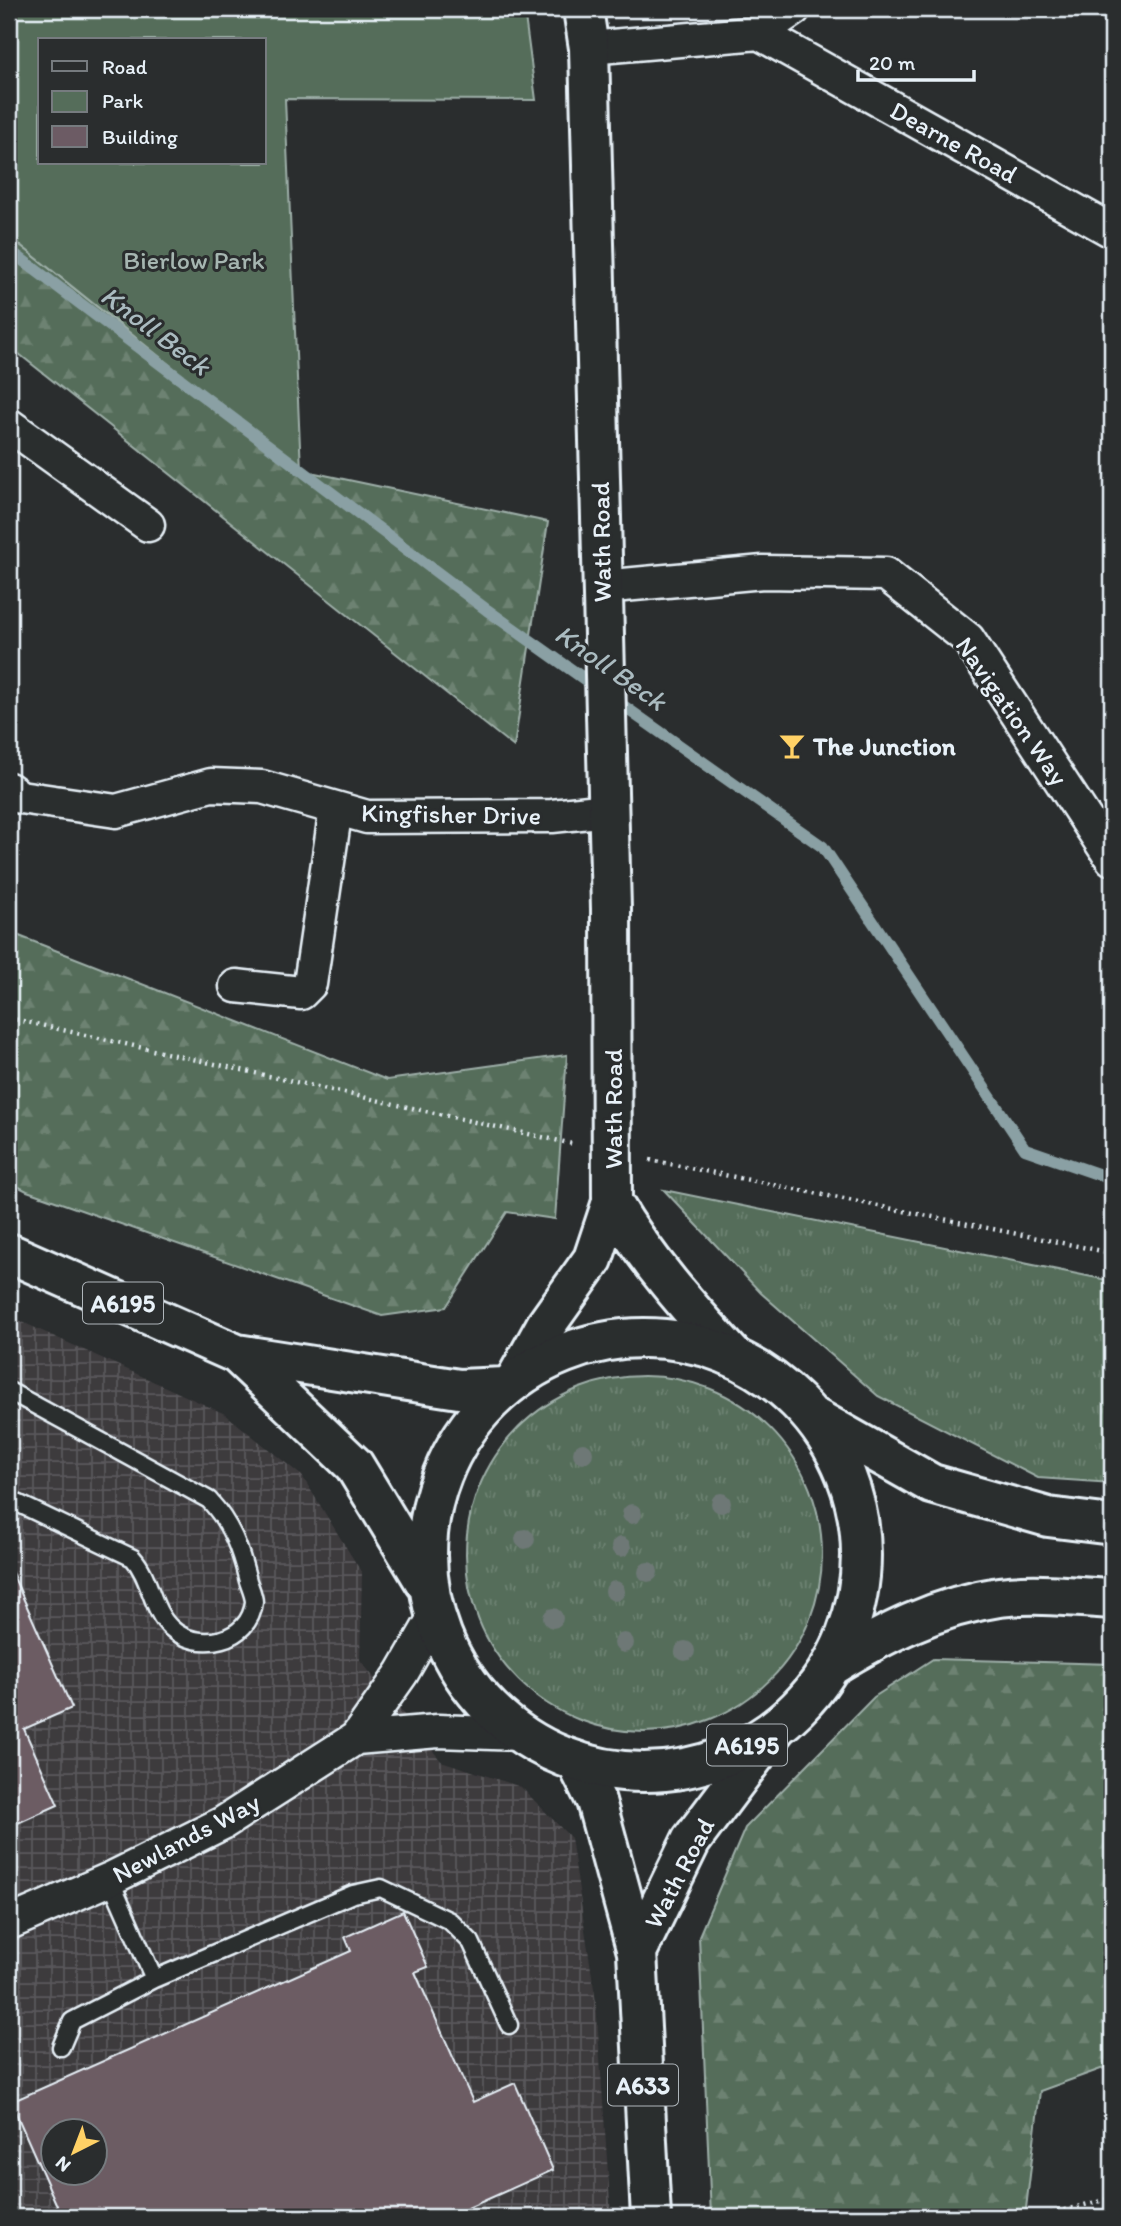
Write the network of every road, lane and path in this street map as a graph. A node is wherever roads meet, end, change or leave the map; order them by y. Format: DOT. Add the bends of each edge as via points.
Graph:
graph roads {
  1 [pos="583,9"];
  2 [pos="793,9"];
  3 [pos="759,33"];
  4 [pos="589,48"];
  5 [pos="1112,231"];
  6 [pos="9,425"];
  7 [pos="148,525"];
  8 [pos="601,587"];
  9 [pos="9,789"];
  10 [pos="336,808"];
  11 [pos="608,810"];
  12 [pos="1112,859"];
  13 [pos="236,986"];
  14 [pos="9,1018"];
  15 [pos="614,1153"];
  16 [pos="612,1202"];
  17 [pos="9,1253"];
  18 [pos="1112,1253"];
  19 [pos="237,1354"];
  20 [pos="734,1357"];
  21 [pos="511,1383"];
  22 [pos="9,1391"];
  23 [pos="809,1414"];
  24 [pos="9,1499"];
  25 [pos="1112,1525"];
  26 [pos="1112,1599"];
  27 [pos="432,1602"];
  28 [pos="831,1666"];
  29 [pos="775,1729"];
  30 [pos="520,1734"];
  31 [pos="356,1738"];
  32 [pos="576,1761"];
  33 [pos="110,1879"];
  34 [pos="9,1923"];
  35 [pos="638,1952"];
  36 [pos="154,1979"];
  37 [pos="509,2025"];
  38 [pos="61,2047"];
  39 [pos="1112,2198"];
  40 [pos="651,2217"];
  41 [pos="1037,2217"];
  1 -- 4 [label="main road, Wath Road"];
  2 -- 3 [label="street"];
  3 -- 4 [label="street"];
  3 -- 5 [label="street, Dearne Road"];
  4 -- 8 [label="main road, Wath Road"];
  6 -- 7 [label="street"];
  8 -- 11 [label="main road, Wath Road"];
  8 -- 12 [label="street, Navigation Way" via="764,572 886,574 968,639"];
  9 -- 10 [label="street, Kingfisher Drive" via="20,797 116,811 211,785 262,788"];
  10 -- 11 [label="street, Kingfisher Drive" via="367,817 552,816"];
  10 -- 13 [label="street" via="310,984 301,993"];
  11 -- 15 [label="main road, Wath Road"];
  14 -- 15 [label="path"];
  15 -- 16 [label="main road, Wath Road"];
  15 -- 18 [label="path"];
  16 -- 20 [label="main road" via="661,1275"];
  16 -- 21 [label="main road, Wath Road" via="593,1259"];
  17 -- 19 [label="main road, A6195"];
  19 -- 21 [label="main road, A6195" via="459,1389"];
  19 -- 27 [label="main road, A6195" via="354,1465"];
  20 -- 21 [label="main road, A6195" via="679,1341 621,1339 566,1352"];
  20 -- 23 [label="main road, A6195" via="774,1382"];
  21 -- 27 [label="main road, A6195" via="474,1419 445,1467 433,1499 426,1544"];
  22 -- 24 [label="lane" via="209,1500 237,1538 254,1601 243,1626 224,1641 196,1643 171,1628 133,1558"];
  23 -- 25 [label="main road, A6195" via="932,1484 1048,1517"];
  23 -- 28 [label="main road, A6195" via="839,1459 856,1510 859,1537 861,1563 853,1617"];
  26 -- 28 [label="main road, A6195" via="999,1597 932,1614 871,1641"];
  27 -- 30 [label="main road, A6195" via="454,1661 476,1691"];
  27 -- 31 [label="street" via="402,1673"];
  28 -- 29 [label="main road, A6195" via="807,1700"];
  29 -- 32 [label="main road, A6195" via="730,1755 680,1770 627,1772"];
  29 -- 35 [label="main road, Wath Road / A633" via="691,1841"];
  30 -- 31 [label="street" via="438,1731"];
  30 -- 32 [label="main road, A6195"];
  31 -- 33 [label="street, Newlands Way" via="223,1822"];
  32 -- 35 [label="main road, Wath Road / A633" via="596,1801"];
  33 -- 34 [label="street, Newlands Way"];
  33 -- 36 [label="lane"];
  35 -- 40 [label="main road, Wath Road / A633"];
  36 -- 37 [label="lane" via="354,1894 381,1888 450,1921 471,1942"];
  36 -- 38 [label="lane" via="72,2021"];
  39 -- 41 [label="path"];
}
